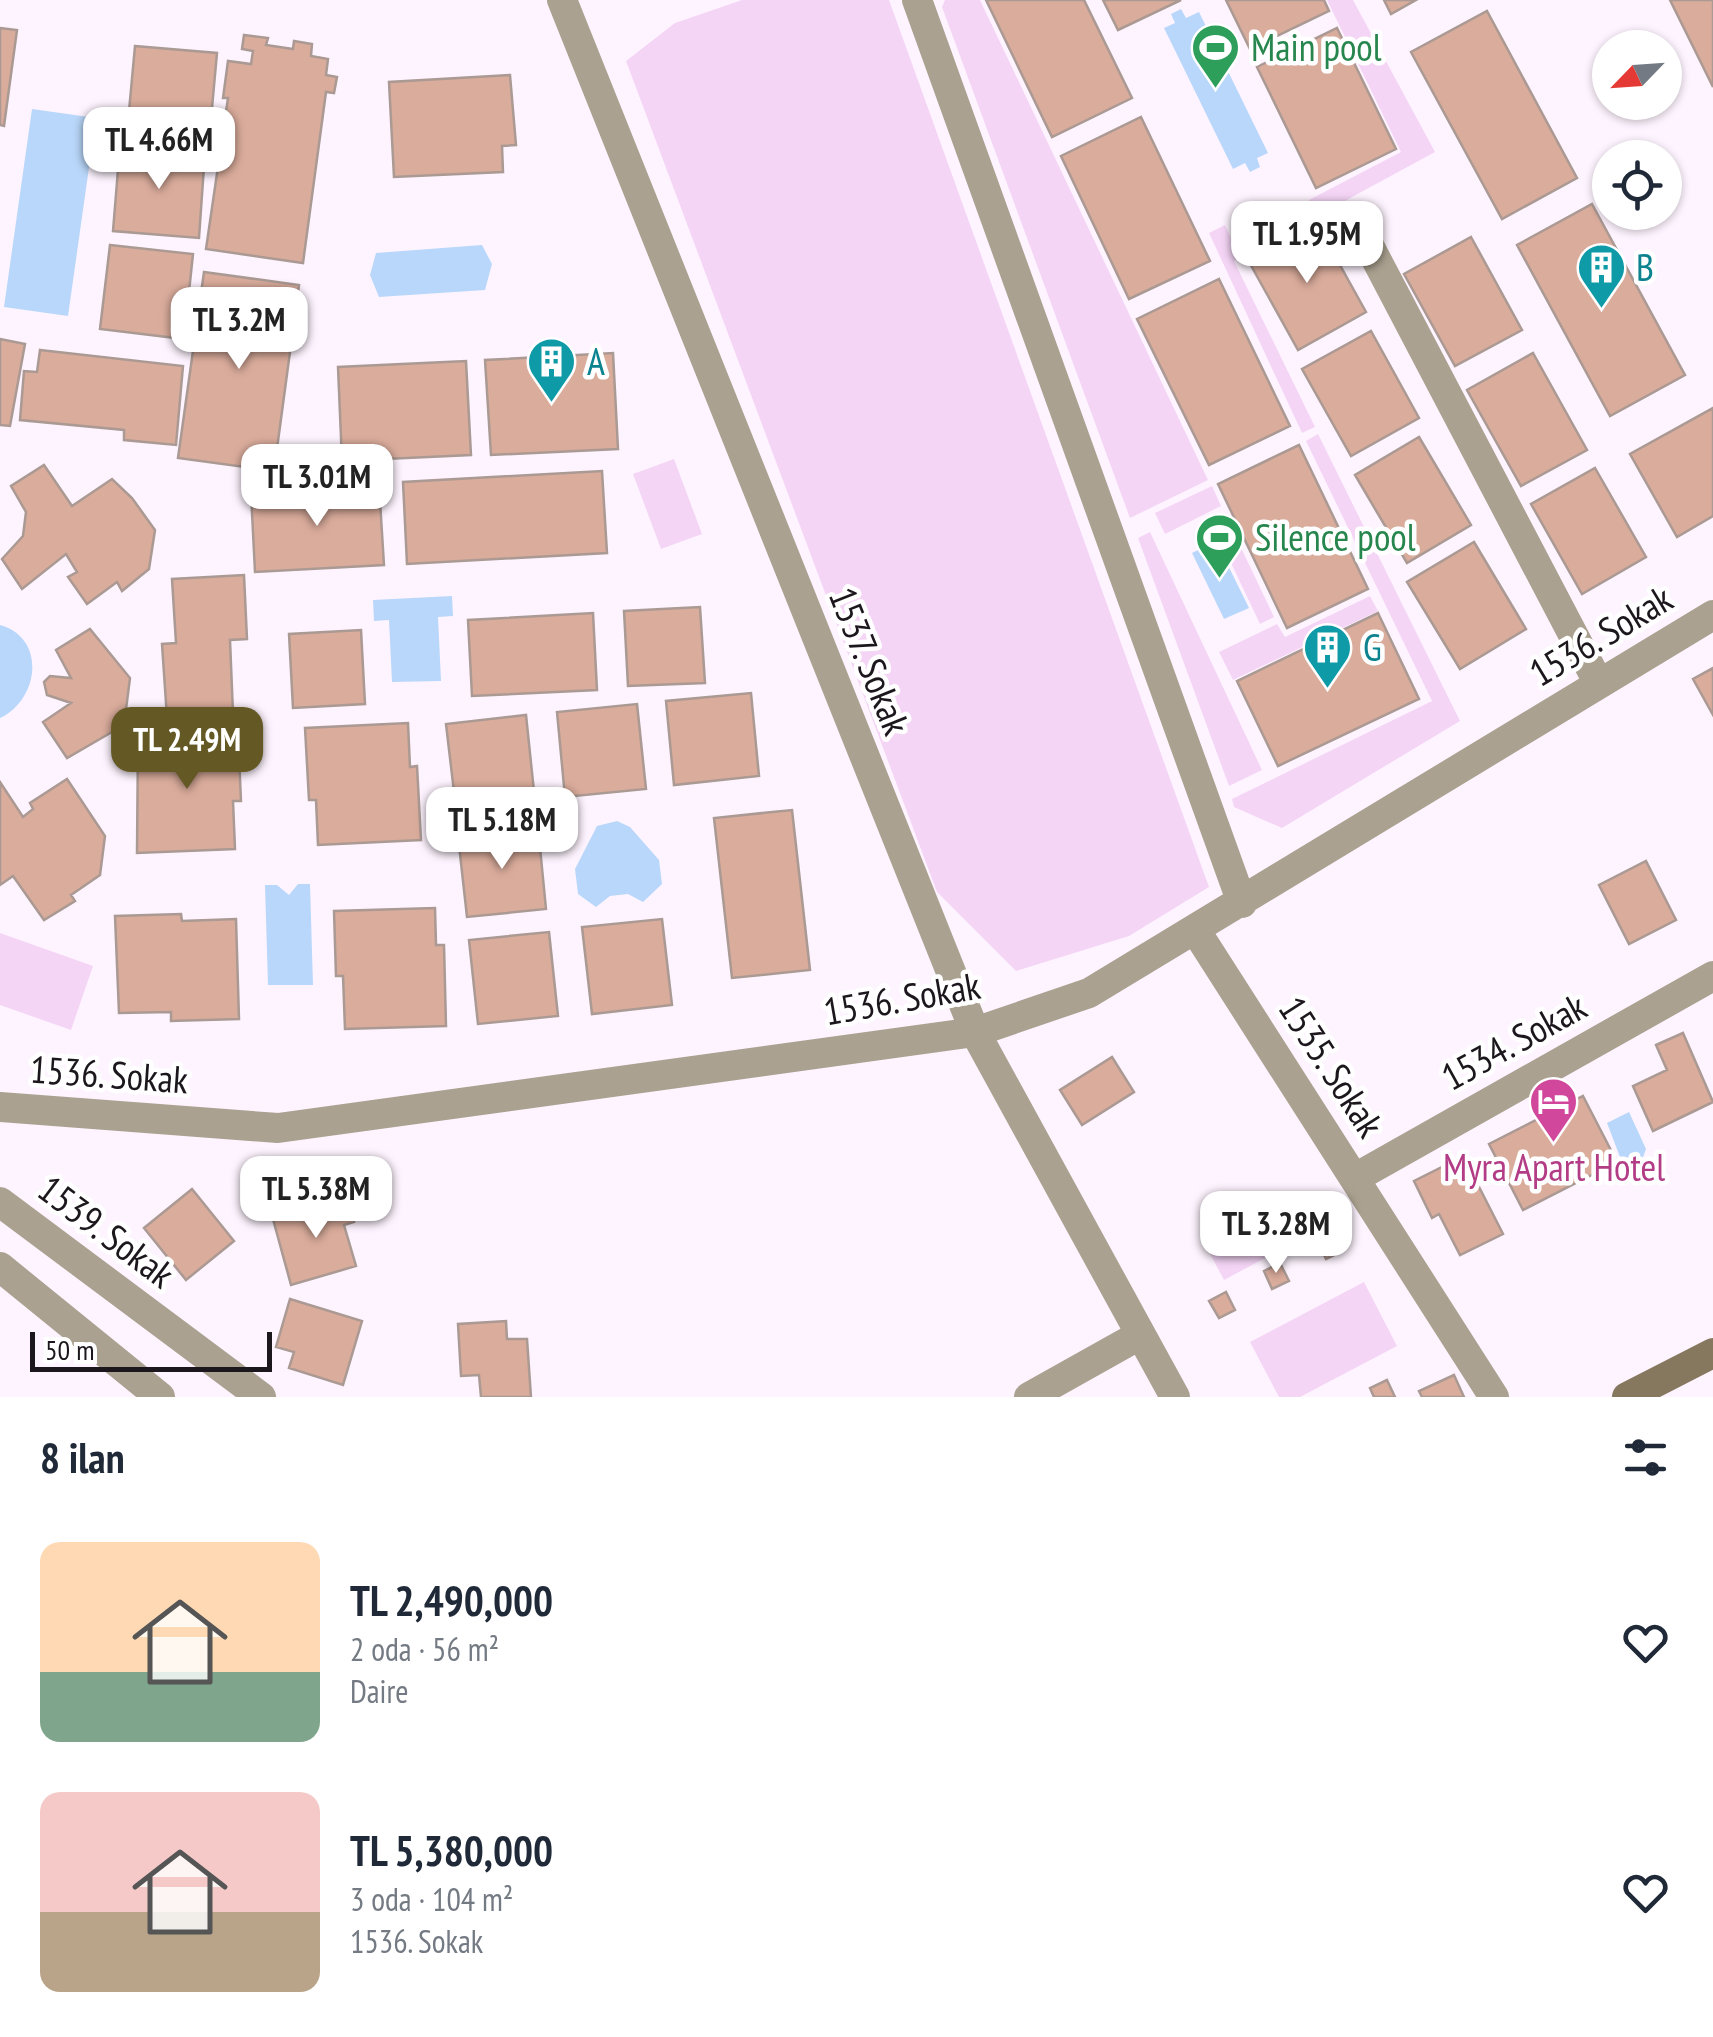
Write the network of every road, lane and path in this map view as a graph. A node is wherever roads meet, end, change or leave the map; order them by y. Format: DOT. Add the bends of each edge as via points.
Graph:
graph roads {
  1 [pos="562,0"];
  2 [pos="917,0"];
  3 [pos="1354,217"];
  4 [pos="1713,615"];
  5 [pos="1599,684"];
  6 [pos="1242,902"];
  7 [pos="1196,931"];
  8 [pos="1713,976"];
  9 [pos="975,1032"];
  10 [pos="0,1107"];
  11 [pos="1355,1178"];
  12 [pos="0,1202"];
  13 [pos="0,1267"];
  14 [pos="1138,1336"];
  15 [pos="1713,1353"];
  16 [pos="160,1397"];
  17 [pos="261,1397"];
  18 [pos="1029,1397"];
  19 [pos="1174,1397"];
  20 [pos="1198,1397"];
  21 [pos="1494,1397"];
  22 [pos="1627,1397"];
  1 -- 9 [label="street, 1537. Sokak"];
  2 -- 6 [label="street"];
  3 -- 5 [label="street"];
  4 -- 5 [label="street, 1536. Sokak"];
  5 -- 6 [label="street, 1536. Sokak"];
  6 -- 7 [label="street, 1536. Sokak"];
  7 -- 9 [label="street, 1536. Sokak" via="1090,992"];
  7 -- 11 [label="street, 1535. Sokak"];
  8 -- 11 [label="street, 1534. Sokak"];
  9 -- 10 [label="street, 1536. Sokak" via="278,1128"];
  9 -- 14 [label="street, 1537. Sokak"];
  11 -- 21 [label="street, 1535. Sokak"];
  12 -- 17 [label="street, 1539. Sokak"];
  13 -- 16 [label="street"];
  14 -- 18 [label="street"];
  14 -- 19 [label="street, 1537. Sokak"];
  14 -- 20 [label="street, 1537. Sokak"];
  15 -- 22 [label="main road"];
}
